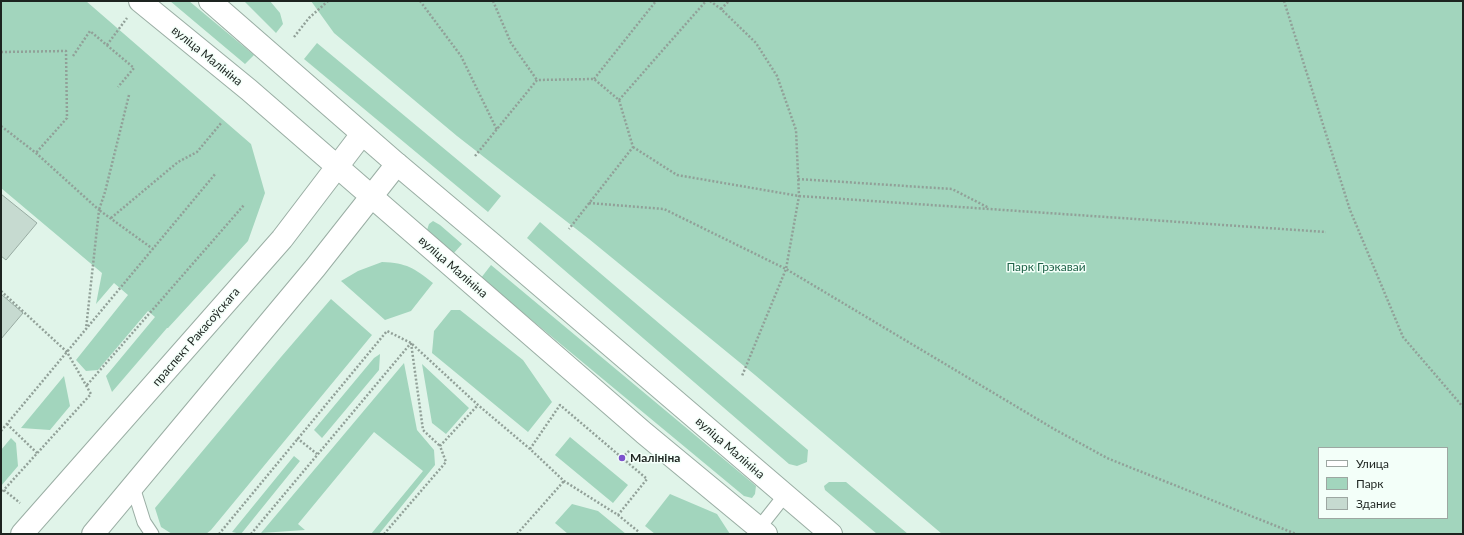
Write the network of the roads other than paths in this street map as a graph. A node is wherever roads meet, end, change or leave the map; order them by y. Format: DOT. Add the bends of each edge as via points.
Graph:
graph roads {
  1 [pos="210,1"];
  2 [pos="224,1"];
  3 [pos="135,7"];
  4 [pos="237,25"];
  5 [pos="362,134"];
  6 [pos="397,164"];
  7 [pos="337,167"];
  8 [pos="371,196"];
  9 [pos="133,487"];
  10 [pos="785,495"];
  11 [pos="759,532"];
  12 [pos="22,534"];
  13 [pos="93,534"];
  14 [pos="152,534"];
  15 [pos="831,534"];
  1 -- 4 [label="main road, вуліца Малініна"];
  2 -- 4 [label="lane"];
  3 -- 7 [label="main road, вуліца Малініна" via="249,90"];
  4 -- 5 [label="main road, вуліца Малініна"];
  5 -- 6 [label="main road, вуліца Малініна"];
  5 -- 7 [label="main road, праспект Ракасоўскага"];
  6 -- 8 [label="main road"];
  6 -- 10 [label="main road, вуліца Малініна"];
  7 -- 8 [label="main road, вуліца Малініна"];
  7 -- 12 [label="main road, праспект Ракасоўскага" via="282,239"];
  8 -- 9 [label="main road" via="315,268"];
  8 -- 11 [label="main road, вуліца Малініна"];
  9 -- 13 [label="main road"];
  9 -- 14 [label="lane" via="144,522"];
  10 -- 11 [label="lane"];
  10 -- 15 [label="main road, вуліца Малініна"];
}
